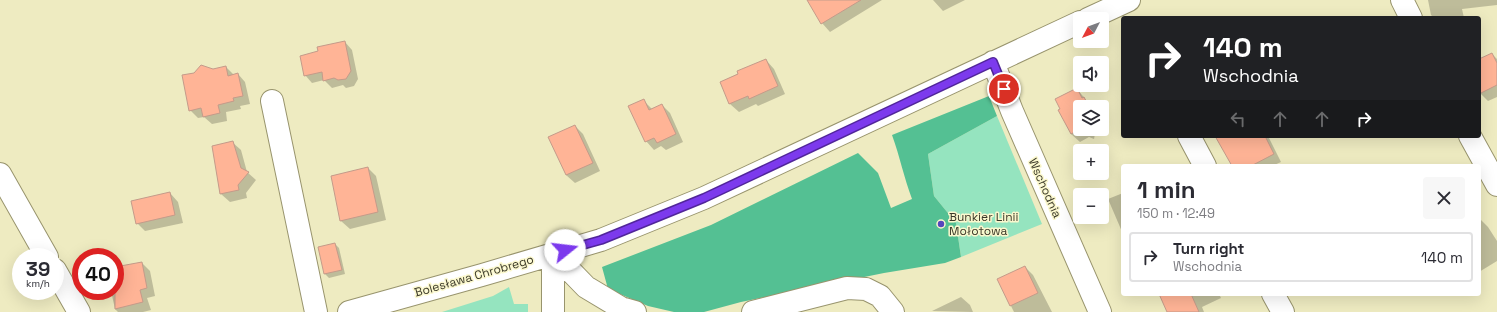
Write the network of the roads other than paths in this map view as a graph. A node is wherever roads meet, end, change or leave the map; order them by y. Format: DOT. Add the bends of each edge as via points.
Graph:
graph roads {
  1 [pos="1402,0"];
  2 [pos="1125,7"];
  3 [pos="1109,12"];
  4 [pos="1410,16"];
  5 [pos="1073,25"];
  6 [pos="993,62"];
  7 [pos="272,101"];
  8 [pos="1190,138"];
  9 [pos="1471,138"];
  10 [pos="1204,164"];
  11 [pos="0,174"];
  12 [pos="1497,185"];
  13 [pos="43,248"];
  14 [pos="553,253"];
  15 [pos="64,286"];
  16 [pos="1274,296"];
  17 [pos="78,312"];
  18 [pos="316,312"];
  19 [pos="349,312"];
  20 [pos="553,312"];
  21 [pos="634,312"];
  22 [pos="753,312"];
  23 [pos="893,312"];
  24 [pos="1100,312"];
  25 [pos="1283,312"];
  1 -- 4 [label="street"];
  2 -- 3 [label="street"];
  5 -- 6 [label="street, Bolesława Chrobrego"];
  6 -- 14 [label="street, Bolesława Chrobrego" via="704,198 601,240"];
  6 -- 24 [label="street, Wschodnia"];
  7 -- 18 [label="street"];
  8 -- 10 [label="street"];
  9 -- 12 [label="street"];
  11 -- 13 [label="street"];
  14 -- 19 [label="street, Bolesława Chrobrego"];
  14 -- 20 [label="street"];
  14 -- 21 [label="street" via="586,286 621,308"];
  15 -- 17 [label="street"];
  16 -- 25 [label="street"];
  22 -- 23 [label="street" via="847,288 866,289 880,296"];
}
